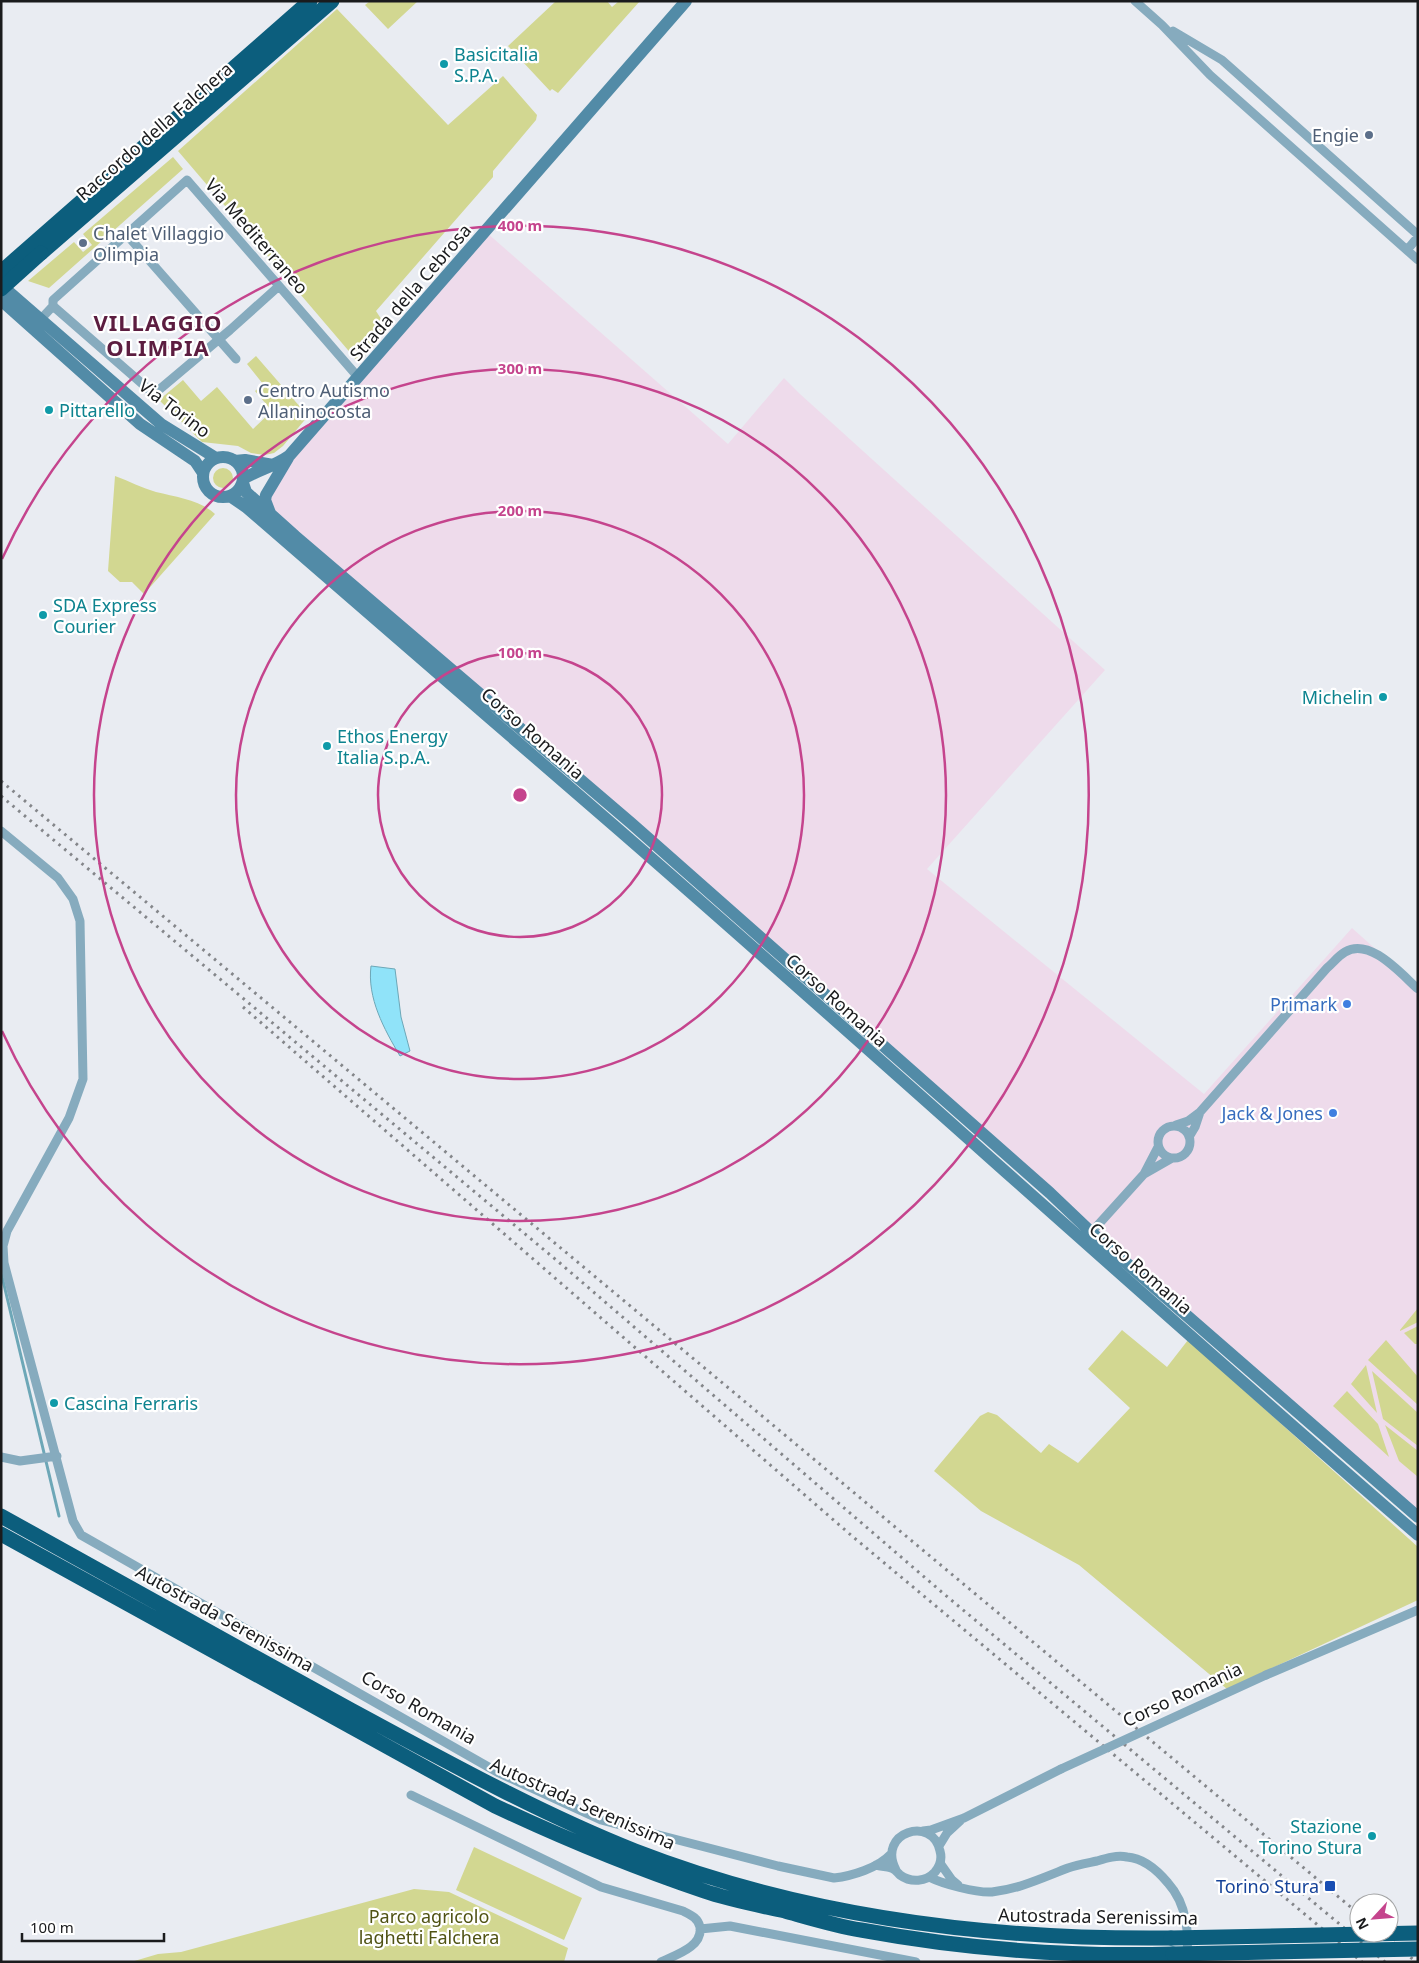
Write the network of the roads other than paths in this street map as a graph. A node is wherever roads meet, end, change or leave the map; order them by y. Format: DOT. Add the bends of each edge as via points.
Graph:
graph roads {
  1 [pos="310,1"];
  2 [pos="332,1"];
  3 [pos="686,1"];
  4 [pos="1135,1"];
  5 [pos="1162,25"];
  6 [pos="127,235"];
  7 [pos="1418,236"];
  8 [pos="36,249"];
  9 [pos="1407,250"];
  10 [pos="1418,260"];
  11 [pos="1,272"];
  12 [pos="1,285"];
  13 [pos="279,286"];
  14 [pos="1,290"];
  15 [pos="1,300"];
  16 [pos="53,306"];
  17 [pos="40,320"];
  18 [pos="218,340"];
  19 [pos="236,359"];
  20 [pos="358,378"];
  21 [pos="289,456"];
  22 [pos="216,458"];
  23 [pos="235,461"];
  24 [pos="273,465"];
  25 [pos="204,473"];
  26 [pos="243,481"];
  27 [pos="230,496"];
  28 [pos="271,515"];
  29 [pos="1,832"];
  30 [pos="1418,989"];
  31 [pos="1200,1112"];
  32 [pos="1176,1125"];
  33 [pos="1190,1137"];
  34 [pos="1158,1147"];
  35 [pos="1172,1158"];
  36 [pos="1144,1174"];
  37 [pos="1088,1237"];
  38 [pos="1,1456"];
  39 [pos="57,1456"];
  40 [pos="1,1516"];
  41 [pos="1418,1517"];
  42 [pos="1,1534"];
  43 [pos="1418,1536"];
  44 [pos="1418,1610"];
  45 [pos="411,1795"];
  46 [pos="964,1818"];
  47 [pos="921,1831"];
  48 [pos="939,1846"];
  49 [pos="891,1854"];
  50 [pos="940,1863"];
  51 [pos="876,1865"];
  52 [pos="896,1870"];
  53 [pos="930,1877"];
  54 [pos="962,1888"];
  55 [pos="700,1929"];
  56 [pos="1418,1933"];
  57 [pos="1188,1948"];
  58 [pos="1418,1949"];
  59 [pos="1180,1958"];
  60 [pos="661,1962"];
  61 [pos="916,1962"];
  62 [pos="1193,1962"];
  1 -- 8 [label="highway, Raccordo della Falchera"];
  2 -- 8 [label="highway, Raccordo della Falchera"];
  3 -- 20 [label="main road, Strada della Cebrosa"];
  4 -- 5 [label="street"];
  5 -- 7 [label="street" via="1222,60"];
  5 -- 9 [label="street" via="1210,75"];
  6 -- 13 [label="street, Via Mediterraneo" via="187,180"];
  6 -- 16 [label="street, Via Mediterraneo" via="53,300"];
  6 -- 18 [label="street"];
  7 -- 9 [label="street"];
  8 -- 11 [label="highway, Raccordo della Falchera"];
  8 -- 14 [label="highway, Raccordo della Falchera, bridge"];
  9 -- 10 [label="street"];
  12 -- 17 [label="main road, Via Torino"];
  13 -- 18 [label="street"];
  13 -- 20 [label="street, Via Mediterraneo"];
  15 -- 25 [label="main road, Via Torino" via="140,424 195,461"];
  16 -- 17 [label="street, Via Mediterraneo"];
  16 -- 18 [label="street, Via Torino" via="154,394"];
  17 -- 22 [label="main road, Via Torino" via="161,424"];
  18 -- 19 [label="street"];
  20 -- 21 [label="main road, Strada della Cebrosa"];
  21 -- 24 [label="main road, Strada della Cebrosa"];
  21 -- 28 [label="main road" via="267,490 265,500"];
  22 -- 23 [label="main road"];
  22 -- 25 [label="main road"];
  23 -- 24 [label="main road"];
  23 -- 26 [label="main road" via="241,467"];
  24 -- 26 [label="main road, Strada della Cebrosa"];
  25 -- 27 [label="main road" via="204,483 211,493 218,497"];
  26 -- 27 [label="main road" via="240,489"];
  26 -- 28 [label="main road, Corso Romania" via="246,492"];
  27 -- 37 [label="main road, Corso Romania"];
  28 -- 37 [label="main road, Corso Romania" via="631,823 1050,1193"];
  29 -- 39 [label="street" via="58,878 73,899 80,921 83,1079 69,1118 7,1231 3,1246 4,1263"];
  30 -- 31 [label="street" via="1376,953 1359,949 1345,952 1327,968"];
  31 -- 32 [label="street"];
  31 -- 33 [label="street"];
  32 -- 33 [label="street"];
  32 -- 34 [label="street" via="1160,1133"];
  33 -- 35 [label="street" via="1190,1146 1185,1154"];
  34 -- 35 [label="street"];
  34 -- 36 [label="street"];
  35 -- 36 [label="street"];
  36 -- 37 [label="street"];
  37 -- 41 [label="main road, Corso Romania"];
  37 -- 43 [label="main road, Corso Romania"];
  38 -- 39 [label="street" via="20,1461"];
  39 -- 51 [label="street, Corso Romania" via="80,1535 499,1773 600,1820 778,1866 834,1878"];
  40 -- 56 [label="highway, Autostrada Serenissima, bridge" via="500,1790 635,1851 707,1875 785,1897 864,1914 1028,1935 1171,1938"];
  42 -- 59 [label="highway, Autostrada Serenissima" via="486,1802 562,1837 706,1892 859,1930 940,1943 1030,1952"];
  44 -- 46 [label="street, Corso Romania, bridge" via="1266,1675 1061,1769"];
  45 -- 55 [label="street" via="601,1887 689,1914 696,1919"];
  46 -- 47 [label="street, Corso Romania"];
  46 -- 48 [label="street, Corso Romania" via="950,1829"];
  47 -- 48 [label="street" via="934,1838"];
  47 -- 49 [label="street" via="909,1832 898,1838"];
  48 -- 50 [label="street"];
  49 -- 51 [label="street, Corso Romania"];
  49 -- 52 [label="street"];
  50 -- 53 [label="street"];
  50 -- 54 [label="street"];
  51 -- 52 [label="street"];
  52 -- 53 [label="street" via="915,1881"];
  53 -- 54 [label="street"];
  54 -- 57 [label="street" via="989,1892 1010,1890 1069,1868 1114,1857 1129,1857 1157,1869 1174,1890 1185,1917"];
  55 -- 60 [label="street" via="698,1938 688,1949"];
  55 -- 61 [label="street" via="730,1926"];
  57 -- 59 [label="street"];
  57 -- 62 [label="street"];
  58 -- 59 [label="highway, Autostrada Serenissima, bridge"];
}
